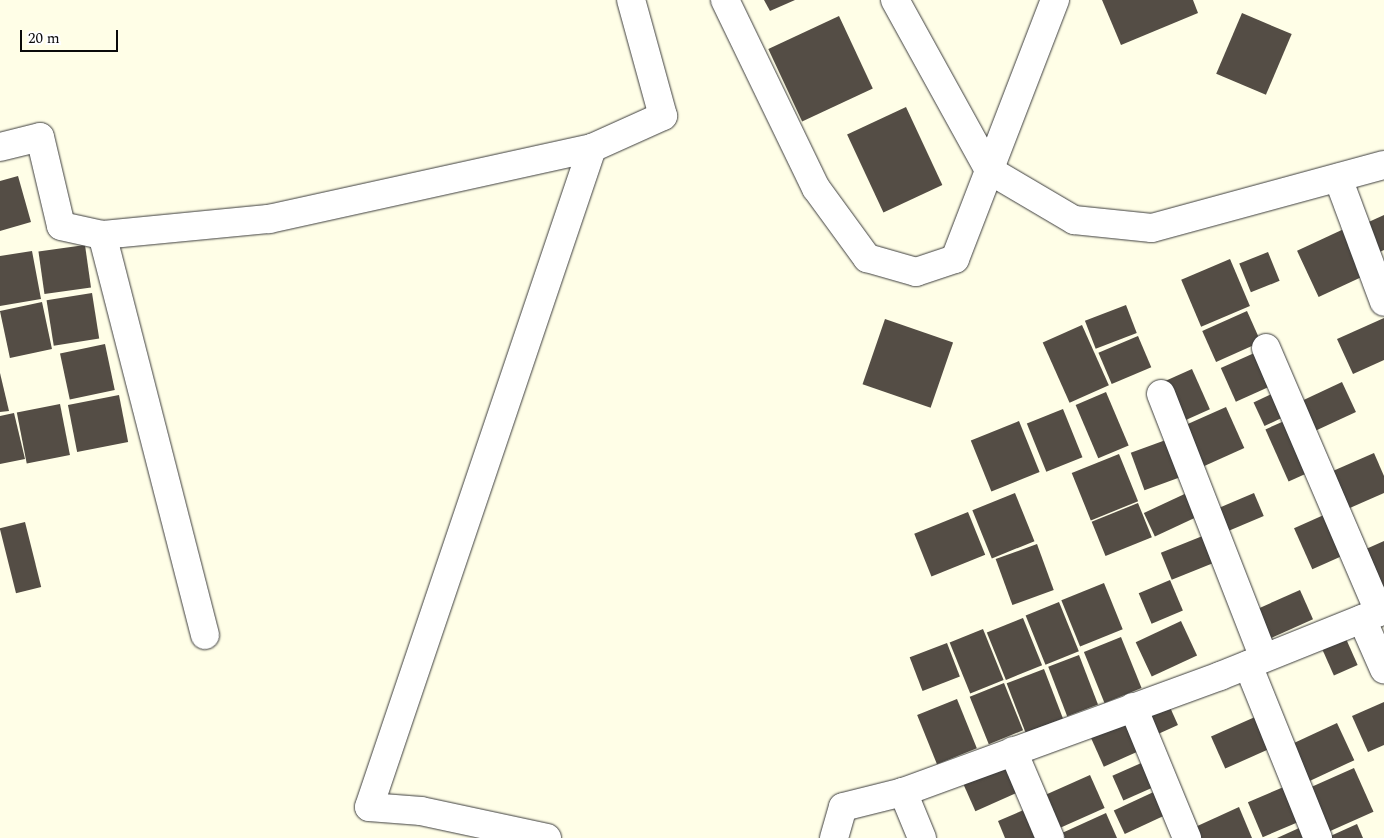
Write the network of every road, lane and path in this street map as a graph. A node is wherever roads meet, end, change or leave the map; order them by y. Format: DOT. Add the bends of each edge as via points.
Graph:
graph roads {
  1 [pos="631,0"];
  2 [pos="725,0"];
  3 [pos="895,0"];
  4 [pos="1055,0"];
  5 [pos="0,147"];
  6 [pos="592,148"];
  7 [pos="1384,165"];
  8 [pos="989,170"];
  9 [pos="1338,178"];
  10 [pos="102,236"];
  11 [pos="1384,302"];
  12 [pos="1266,348"];
  13 [pos="1161,394"];
  14 [pos="1375,613"];
  15 [pos="205,635"];
  16 [pos="1256,661"];
  17 [pos="1384,669"];
  18 [pos="1133,708"];
  19 [pos="1014,751"];
  20 [pos="903,792"];
  21 [pos="546,838"];
  22 [pos="834,838"];
  23 [pos="922,838"];
  24 [pos="1050,838"];
  25 [pos="1187,838"];
  26 [pos="1318,838"];
  1 -- 6 [label="street" via="663,116"];
  2 -- 8 [label="street" via="816,188 867,258 916,272 955,259"];
  3 -- 8 [label="street"];
  4 -- 8 [label="street"];
  5 -- 10 [label="street" via="40,137 62,226"];
  6 -- 10 [label="street" via="269,219"];
  6 -- 21 [label="street" via="369,807 420,811"];
  7 -- 9 [label="street"];
  8 -- 9 [label="street" via="1074,220 1152,228"];
  9 -- 11 [label="street"];
  10 -- 15 [label="street"];
  12 -- 14 [label="street"];
  13 -- 16 [label="street"];
  14 -- 16 [label="street"];
  14 -- 17 [label="street"];
  16 -- 18 [label="street"];
  16 -- 26 [label="street"];
  18 -- 19 [label="street"];
  18 -- 25 [label="street"];
  19 -- 20 [label="street"];
  19 -- 24 [label="street"];
  20 -- 22 [label="street" via="843,807"];
  20 -- 23 [label="street"];
}
